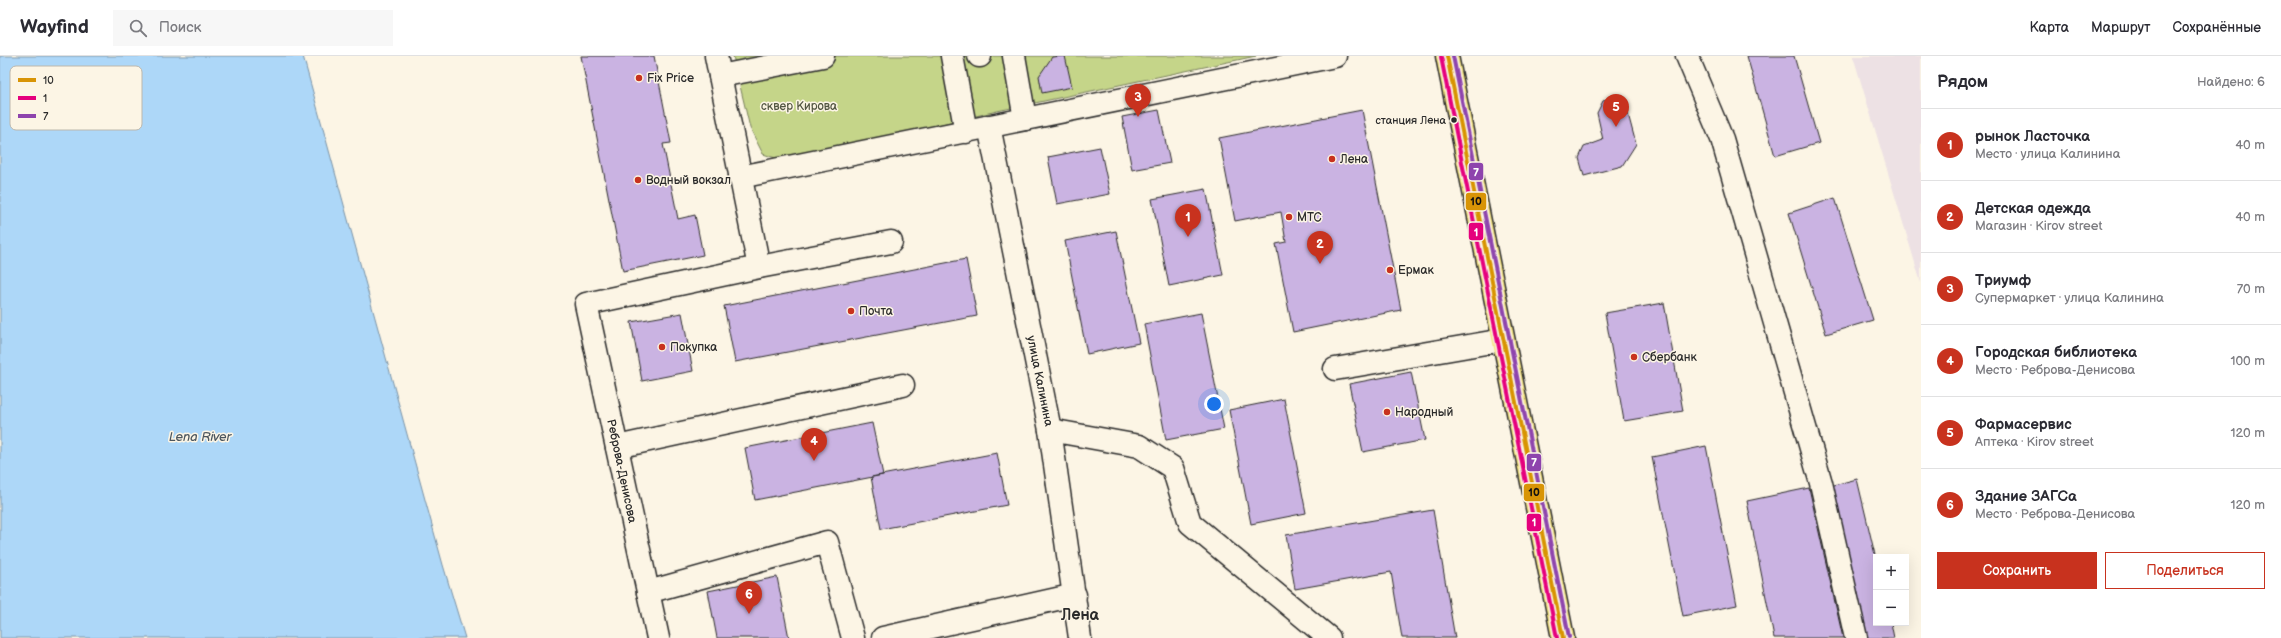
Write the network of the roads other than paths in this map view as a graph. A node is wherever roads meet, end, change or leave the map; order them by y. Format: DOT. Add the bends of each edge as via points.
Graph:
graph roads {
  1 [pos="823,56"];
  2 [pos="952,56"];
  3 [pos="1014,56"];
  4 [pos="1335,56"];
  5 [pos="1447,56"];
  6 [pos="1687,56"];
  7 [pos="718,66"];
  8 [pos="1025,118"];
  9 [pos="989,126"];
  10 [pos="966,132"];
  11 [pos="740,177"];
  12 [pos="891,242"];
  13 [pos="759,267"];
  14 [pos="1503,340"];
  15 [pos="1335,369"];
  16 [pos="903,385"];
  17 [pos="1050,430"];
  18 [pos="617,447"];
  19 [pos="648,592"];
  20 [pos="1075,595"];
  21 [pos="658,638"];
  22 [pos="853,638"];
  23 [pos="883,638"];
  24 [pos="1080,638"];
  25 [pos="1330,638"];
  26 [pos="1563,638"];
  27 [pos="1856,638"];
  1 -- 7 [label="street"];
  2 -- 10 [label="street"];
  3 -- 8 [label="street"];
  4 -- 8 [label="street"];
  5 -- 14 [label="main road"];
  6 -- 27 [label="street" via="1722,139 1821,483"];
  7 -- 11 [label="street"];
  8 -- 9 [label="street"];
  9 -- 10 [label="street"];
  9 -- 17 [label="street, улица Калинина"];
  10 -- 11 [label="street"];
  11 -- 13 [label="street"];
  12 -- 13 [label="street"];
  13 -- 18 [label="street, Реброва-Денисова" via="586,304"];
  14 -- 15 [label="street"];
  14 -- 26 [label="main road"];
  16 -- 18 [label="street"];
  17 -- 20 [label="street, улица Калинина"];
  17 -- 25 [label="street" via="1139,446 1173,468 1190,523"];
  18 -- 19 [label="street, Реброва-Денисова"];
  19 -- 21 [label="street, Реброва-Денисова"];
  19 -- 22 [label="street" via="827,542"];
  20 -- 23 [label="street"];
  20 -- 24 [label="street, улица Калинина"];
}
